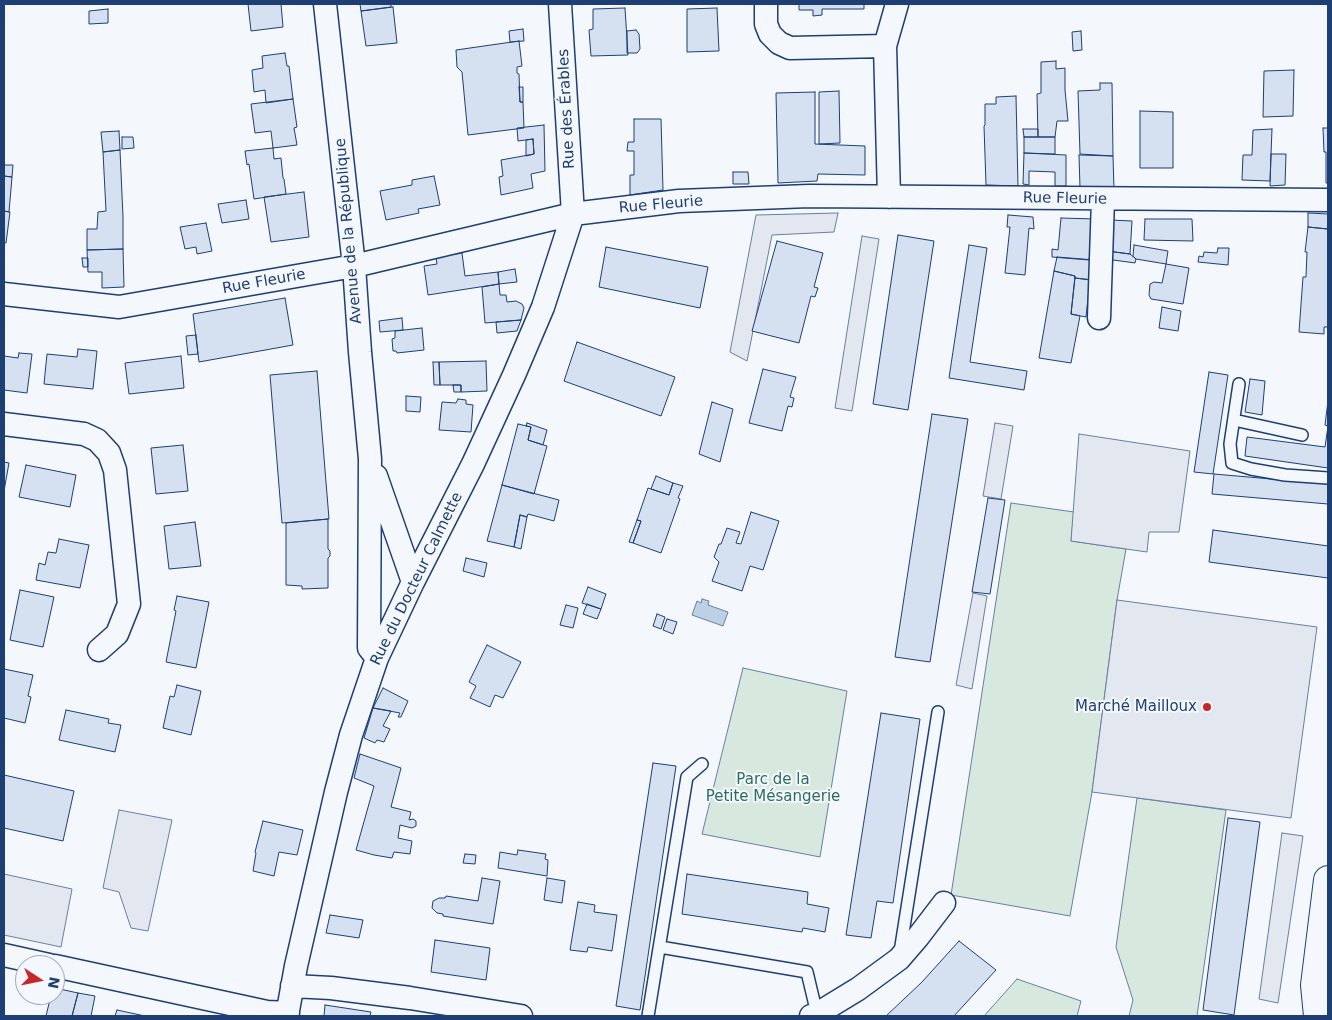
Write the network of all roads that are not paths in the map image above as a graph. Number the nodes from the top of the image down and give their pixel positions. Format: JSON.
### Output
{"nodes":[{"id":1,"x":325,"y":4,"type":"edge"},
{"id":2,"x":560,"y":4,"type":"edge"},
{"id":3,"x":766,"y":4,"type":"edge"},
{"id":4,"x":897,"y":4,"type":"edge"},
{"id":5,"x":885,"y":46,"type":"junction"},
{"id":6,"x":889,"y":197,"type":"junction"},
{"id":7,"x":1103,"y":199,"type":"junction"},
{"id":8,"x":1328,"y":200,"type":"edge"},
{"id":9,"x":573,"y":214,"type":"junction"},
{"id":10,"x":354,"y":266,"type":"junction"},
{"id":11,"x":4,"y":294,"type":"edge"},
{"id":12,"x":1099,"y":318,"type":"dead end"},
{"id":13,"x":1239,"y":384,"type":"dead end"},
{"id":14,"x":1234,"y":420,"type":"junction"},
{"id":15,"x":4,"y":424,"type":"edge"},
{"id":16,"x":1302,"y":435,"type":"dead end"},
{"id":17,"x":370,"y":459,"type":"junction"},
{"id":18,"x":1328,"y":478,"type":"edge"},
{"id":19,"x":413,"y":582,"type":"junction"},
{"id":20,"x":98,"y":650,"type":"dead end"},
{"id":21,"x":377,"y":658,"type":"junction"},
{"id":22,"x":938,"y":712,"type":"dead end"},
{"id":23,"x":702,"y":764,"type":"dead end"},
{"id":24,"x":1328,"y":880,"type":"edge"},
{"id":25,"x":944,"y":903,"type":"dead end"},
{"id":26,"x":660,"y":947,"type":"junction"},
{"id":27,"x":898,"y":959,"type":"junction"},
{"id":28,"x":65,"y":968,"type":"edge"},
{"id":29,"x":292,"y":986,"type":"junction"},
{"id":30,"x":287,"y":1015,"type":"edge"},
{"id":31,"x":814,"y":1015,"type":"edge"},
{"id":32,"x":521,"y":1016,"type":"edge"},
{"id":33,"x":648,"y":1016,"type":"edge"},
{"id":34,"x":1318,"y":1016,"type":"edge"}],
"edges":[{"from":1,"to":10,"type":"street","name":"Avenue de la République"},
{"from":2,"to":9,"type":"street","name":"Rue des Érables"},
{"from":3,"to":5,"type":"street"},
{"from":4,"to":5,"type":"street"},
{"from":5,"to":6,"type":"street"},
{"from":6,"to":7,"type":"street","name":"Rue Fleurie"},
{"from":6,"to":9,"type":"street","name":"Rue Fleurie"},
{"from":7,"to":8,"type":"street","name":"Rue Fleurie"},
{"from":7,"to":12,"type":"street"},
{"from":9,"to":10,"type":"street","name":"Rue Fleurie"},
{"from":9,"to":19,"type":"street","name":"Rue du Docteur Calmette"},
{"from":10,"to":11,"type":"street","name":"Rue Fleurie"},
{"from":10,"to":17,"type":"street","name":"Avenue de la République"},
{"from":13,"to":14,"type":"lane"},
{"from":14,"to":16,"type":"lane"},
{"from":14,"to":18,"type":"lane"},
{"from":15,"to":20,"type":"street"},
{"from":17,"to":19,"type":"street","name":"Avenue de la République"},
{"from":17,"to":21,"type":"street","name":"Avenue de la République"},
{"from":19,"to":21,"type":"street","name":"Rue du Docteur Calmette"},
{"from":21,"to":29,"type":"street","name":"Rue du Docteur Calmette"},
{"from":22,"to":27,"type":"lane"},
{"from":23,"to":26,"type":"lane"},
{"from":24,"to":34,"type":"street"},
{"from":25,"to":27,"type":"street"},
{"from":26,"to":31,"type":"lane"},
{"from":26,"to":33,"type":"lane"},
{"from":27,"to":31,"type":"street"},
{"from":28,"to":30,"type":"street"},
{"from":29,"to":30,"type":"street","name":"Rue du Docteur Calmette"},
{"from":29,"to":32,"type":"street"}]}
